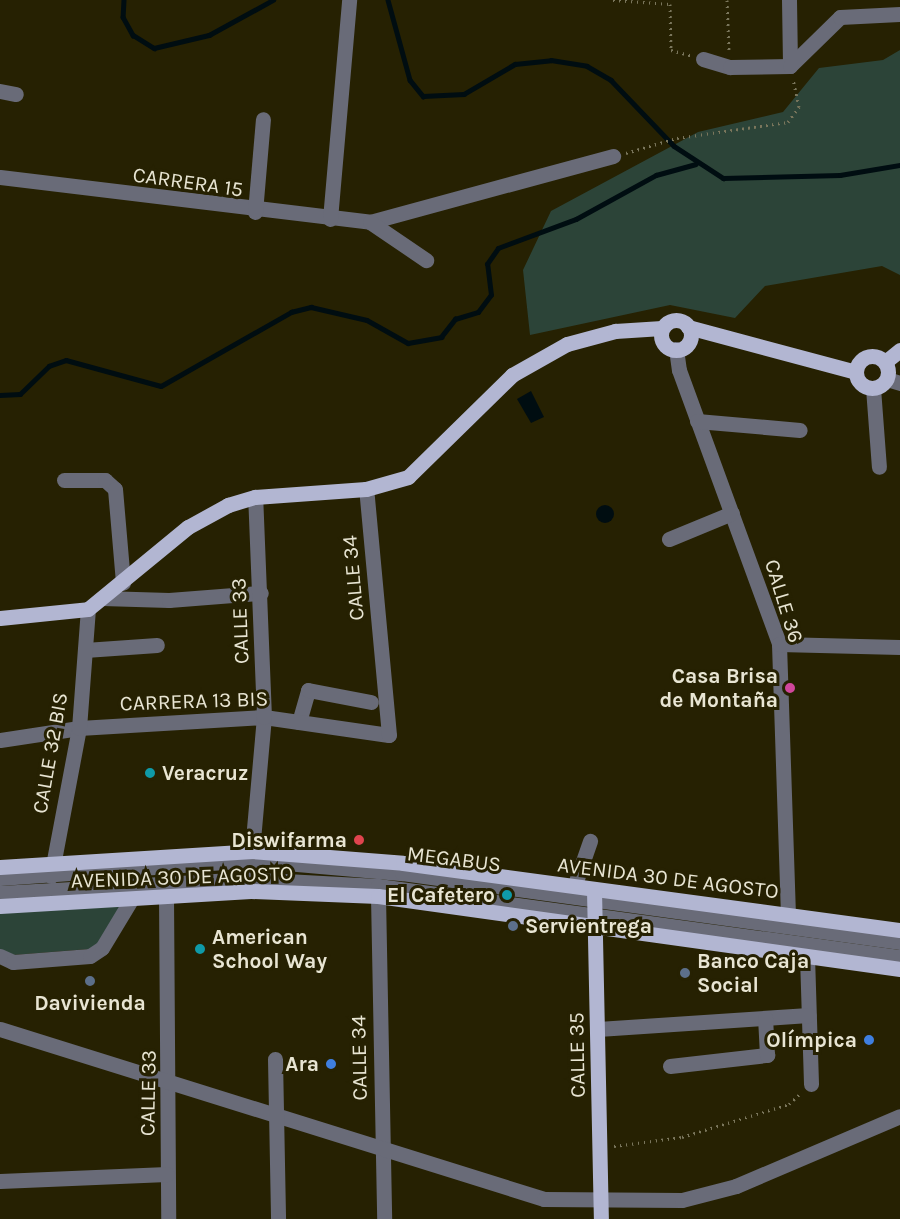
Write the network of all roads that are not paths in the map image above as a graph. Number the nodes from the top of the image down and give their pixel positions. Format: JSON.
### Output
{"nodes":[{"id":1,"x":349,"y":0,"type":"edge"},
{"id":2,"x":789,"y":0,"type":"edge"},
{"id":3,"x":900,"y":14,"type":"edge"},
{"id":4,"x":703,"y":59,"type":"road end"},
{"id":5,"x":790,"y":66,"type":"junction"},
{"id":6,"x":0,"y":91,"type":"edge"},
{"id":7,"x":16,"y":93,"type":"dead end"},
{"id":8,"x":263,"y":119,"type":"dead end"},
{"id":9,"x":613,"y":156,"type":"dead end"},
{"id":10,"x":0,"y":177,"type":"edge"},
{"id":11,"x":255,"y":212,"type":"junction"},
{"id":12,"x":330,"y":219,"type":"junction"},
{"id":13,"x":370,"y":222,"type":"junction"},
{"id":14,"x":426,"y":260,"type":"dead end"},
{"id":15,"x":688,"y":327,"type":"junction"},
{"id":16,"x":662,"y":328,"type":"junction"},
{"id":17,"x":676,"y":349,"type":"junction"},
{"id":18,"x":900,"y":350,"type":"edge"},
{"id":19,"x":885,"y":362,"type":"junction"},
{"id":20,"x":856,"y":372,"type":"junction"},
{"id":21,"x":893,"y":381,"type":"edge"},
{"id":22,"x":873,"y":388,"type":"junction"},
{"id":23,"x":697,"y":421,"type":"junction"},
{"id":24,"x":800,"y":430,"type":"dead end"},
{"id":25,"x":879,"y":467,"type":"dead end"},
{"id":26,"x":64,"y":480,"type":"dead end"},
{"id":27,"x":366,"y":489,"type":"junction"},
{"id":28,"x":255,"y":497,"type":"junction"},
{"id":29,"x":732,"y":513,"type":"junction"},
{"id":30,"x":669,"y":539,"type":"dead end"},
{"id":31,"x":123,"y":583,"type":"junction"},
{"id":32,"x":261,"y":593,"type":"junction"},
{"id":33,"x":102,"y":598,"type":"junction"},
{"id":34,"x":88,"y":609,"type":"junction"},
{"id":35,"x":0,"y":618,"type":"edge"},
{"id":36,"x":779,"y":644,"type":"junction"},
{"id":37,"x":157,"y":645,"type":"dead end"},
{"id":38,"x":900,"y":647,"type":"edge"},
{"id":39,"x":85,"y":650,"type":"junction"},
{"id":40,"x":371,"y":702,"type":"dead end"},
{"id":41,"x":264,"y":717,"type":"junction"},
{"id":42,"x":299,"y":722,"type":"junction"},
{"id":43,"x":79,"y":728,"type":"junction"},
{"id":44,"x":389,"y":735,"type":"joint"},
{"id":45,"x":0,"y":740,"type":"edge"},
{"id":46,"x":590,"y":841,"type":"dead end"},
{"id":47,"x":252,"y":851,"type":"junction"},
{"id":48,"x":0,"y":867,"type":"edge"},
{"id":49,"x":0,"y":878,"type":"edge"},
{"id":50,"x":52,"y":883,"type":"junction"},
{"id":51,"x":574,"y":887,"type":"junction"},
{"id":52,"x":0,"y":893,"type":"edge"},
{"id":53,"x":594,"y":894,"type":"junction"},
{"id":54,"x":166,"y":896,"type":"junction"},
{"id":55,"x":378,"y":896,"type":"junction"},
{"id":56,"x":132,"y":898,"type":"junction"},
{"id":57,"x":0,"y":906,"type":"edge"},
{"id":58,"x":788,"y":914,"type":"junction"},
{"id":59,"x":595,"y":920,"type":"junction"},
{"id":60,"x":900,"y":930,"type":"edge"},
{"id":61,"x":900,"y":942,"type":"edge"},
{"id":62,"x":0,"y":956,"type":"edge"},
{"id":63,"x":807,"y":956,"type":"junction"},
{"id":64,"x":900,"y":957,"type":"edge"},
{"id":65,"x":900,"y":969,"type":"edge"},
{"id":66,"x":809,"y":1015,"type":"junction"},
{"id":67,"x":765,"y":1018,"type":"junction"},
{"id":68,"x":0,"y":1029,"type":"edge"},
{"id":69,"x":598,"y":1029,"type":"junction"},
{"id":70,"x":275,"y":1059,"type":"dead end"},
{"id":71,"x":670,"y":1065,"type":"dead end"},
{"id":72,"x":171,"y":1079,"type":"junction"},
{"id":73,"x":811,"y":1084,"type":"road end"},
{"id":74,"x":277,"y":1114,"type":"junction"},
{"id":75,"x":900,"y":1116,"type":"edge"},
{"id":76,"x":381,"y":1150,"type":"junction"},
{"id":77,"x":167,"y":1174,"type":"junction"},
{"id":78,"x":0,"y":1181,"type":"edge"},
{"id":79,"x":601,"y":1202,"type":"junction"},
{"id":80,"x":168,"y":1219,"type":"edge"},
{"id":81,"x":278,"y":1219,"type":"edge"},
{"id":82,"x":384,"y":1219,"type":"edge"},
{"id":83,"x":601,"y":1219,"type":"edge"}],
"edges":[{"from":1,"to":12,"type":"street"},
{"from":2,"to":5,"type":"street"},
{"from":3,"to":5,"type":"street"},
{"from":4,"to":5,"type":"street"},
{"from":6,"to":7,"type":"street"},
{"from":8,"to":11,"type":"street"},
{"from":9,"to":13,"type":"street","name":"CARRERA 15"},
{"from":10,"to":11,"type":"street","name":"CARRERA 15"},
{"from":11,"to":12,"type":"street","name":"CARRERA 15"},
{"from":12,"to":13,"type":"street","name":"CARRERA 15"},
{"from":13,"to":14,"type":"street","name":"CARRERA 15"},
{"from":15,"to":16,"type":"main road"},
{"from":15,"to":17,"type":"main road"},
{"from":15,"to":20,"type":"main road"},
{"from":16,"to":17,"type":"main road"},
{"from":16,"to":27,"type":"main road"},
{"from":17,"to":23,"type":"street","name":"CALLE 36"},
{"from":18,"to":19,"type":"main road"},
{"from":19,"to":20,"type":"main road"},
{"from":19,"to":21,"type":"main road"},
{"from":20,"to":22,"type":"main road"},
{"from":21,"to":22,"type":"main road"},
{"from":22,"to":25,"type":"street"},
{"from":23,"to":24,"type":"street"},
{"from":23,"to":29,"type":"street","name":"CALLE 36"},
{"from":26,"to":31,"type":"street"},
{"from":27,"to":28,"type":"main road"},
{"from":27,"to":44,"type":"street","name":"CALLE 34"},
{"from":28,"to":31,"type":"main road"},
{"from":28,"to":32,"type":"street","name":"CALLE 33"},
{"from":29,"to":30,"type":"street"},
{"from":29,"to":36,"type":"street","name":"CALLE 36"},
{"from":31,"to":33,"type":"main road"},
{"from":32,"to":33,"type":"street"},
{"from":32,"to":41,"type":"street","name":"CALLE 33"},
{"from":33,"to":34,"type":"main road"},
{"from":34,"to":35,"type":"main road"},
{"from":34,"to":39,"type":"street","name":"CALLE 32 BIS"},
{"from":36,"to":38,"type":"street"},
{"from":36,"to":58,"type":"street","name":"CALLE 36"},
{"from":37,"to":39,"type":"street"},
{"from":39,"to":43,"type":"street","name":"CALLE 32 BIS"},
{"from":40,"to":42,"type":"street"},
{"from":41,"to":42,"type":"street","name":"CARRERA 13 BIS"},
{"from":41,"to":43,"type":"street","name":"CARRERA 13 BIS"},
{"from":41,"to":47,"type":"street","name":"CALLE 33"},
{"from":42,"to":44,"type":"street","name":"CARRERA 13 BIS"},
{"from":43,"to":45,"type":"street","name":"CARRERA 13 BIS"},
{"from":43,"to":50,"type":"street","name":"CALLE 32 BIS"},
{"from":46,"to":51,"type":"street"},
{"from":47,"to":50,"type":"main road","name":"AVENIDA 30 DE AGOSTO"},
{"from":47,"to":51,"type":"main road","name":"AVENIDA 30 DE AGOSTO"},
{"from":48,"to":50,"type":"main road","name":"AVENIDA 30 DE AGOSTO"},
{"from":49,"to":50,"type":"street","name":"MEGABUS"},
{"from":50,"to":52,"type":"street","name":"MEGABUS"},
{"from":50,"to":53,"type":"street","name":"MEGABUS"},
{"from":50,"to":56,"type":"main road","name":"AVENIDA 30 DE AGOSTO"},
{"from":50,"to":57,"type":"main road","name":"AVENIDA 30 DE AGOSTO"},
{"from":50,"to":59,"type":"street","name":"MEGABUS"},
{"from":51,"to":53,"type":"main road","name":"AVENIDA 30 DE AGOSTO"},
{"from":53,"to":58,"type":"main road","name":"AVENIDA 30 DE AGOSTO"},
{"from":53,"to":59,"type":"main road","name":"CALLE 35"},
{"from":53,"to":61,"type":"street","name":"MEGABUS"},
{"from":54,"to":55,"type":"main road","name":"AVENIDA 30 DE AGOSTO"},
{"from":54,"to":56,"type":"main road","name":"AVENIDA 30 DE AGOSTO"},
{"from":54,"to":72,"type":"street","name":"CALLE 33"},
{"from":55,"to":59,"type":"main road","name":"AVENIDA 30 DE AGOSTO"},
{"from":55,"to":76,"type":"street","name":"CALLE 34"},
{"from":56,"to":62,"type":"street"},
{"from":58,"to":60,"type":"main road","name":"AVENIDA 30 DE AGOSTO"},
{"from":59,"to":63,"type":"main road","name":"AVENIDA 30 DE AGOSTO"},
{"from":59,"to":64,"type":"street","name":"MEGABUS"},
{"from":59,"to":69,"type":"main road","name":"CALLE 35"},
{"from":63,"to":65,"type":"main road","name":"AVENIDA 30 DE AGOSTO"},
{"from":63,"to":66,"type":"street"},
{"from":66,"to":67,"type":"street"},
{"from":66,"to":73,"type":"street"},
{"from":67,"to":69,"type":"street"},
{"from":67,"to":71,"type":"street"},
{"from":68,"to":72,"type":"street"},
{"from":69,"to":79,"type":"main road","name":"CALLE 35"},
{"from":70,"to":74,"type":"street"},
{"from":72,"to":74,"type":"street"},
{"from":72,"to":77,"type":"street","name":"CALLE 33"},
{"from":74,"to":76,"type":"street"},
{"from":74,"to":81,"type":"street"},
{"from":75,"to":79,"type":"street"},
{"from":76,"to":79,"type":"street"},
{"from":76,"to":82,"type":"street","name":"CALLE 34"},
{"from":77,"to":78,"type":"street"},
{"from":77,"to":80,"type":"street","name":"CALLE 33"},
{"from":79,"to":83,"type":"main road","name":"CALLE 35"}]}
